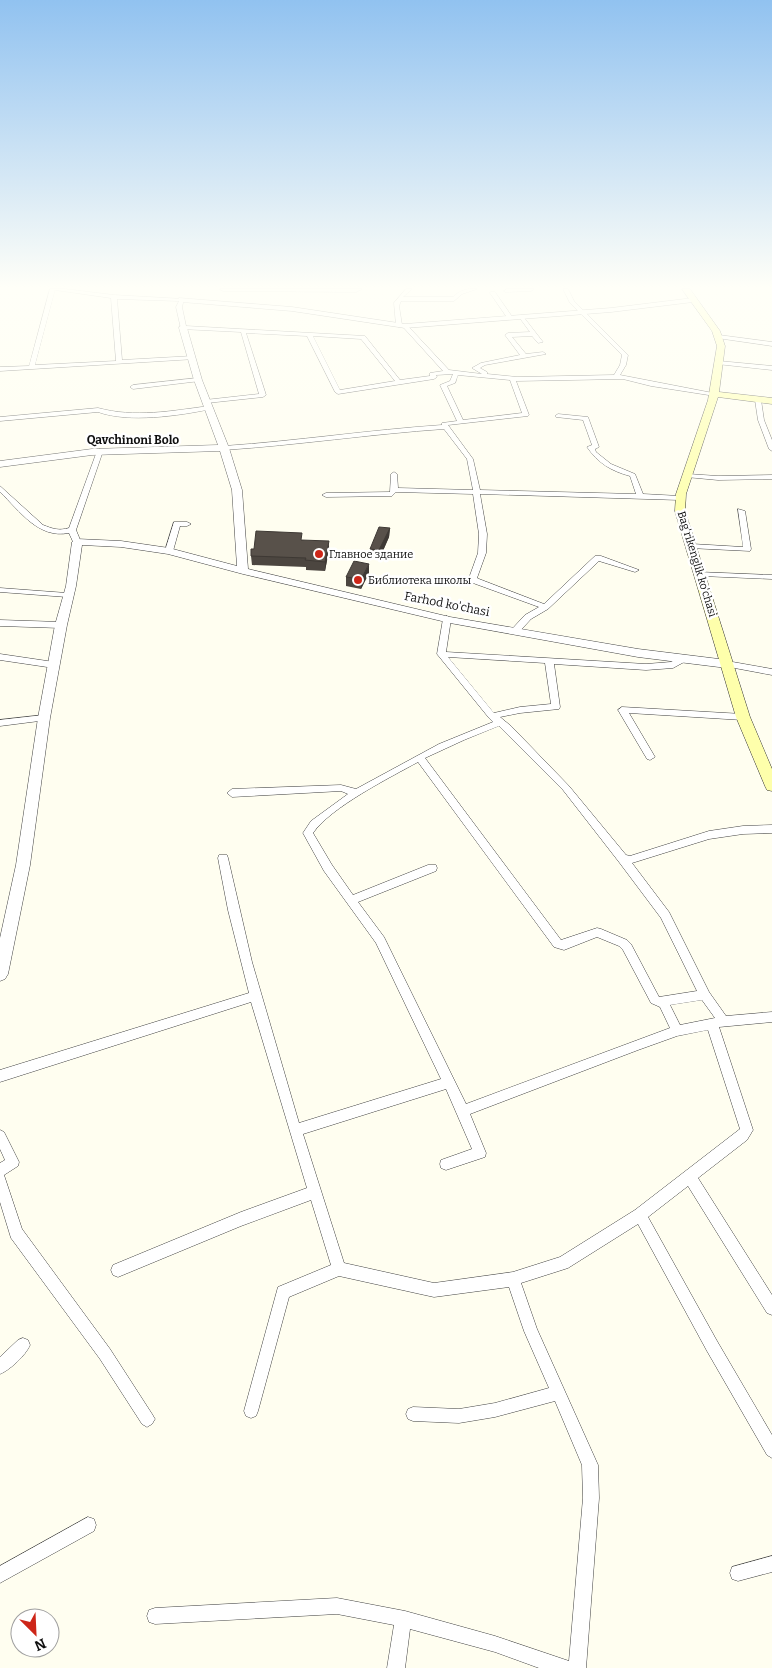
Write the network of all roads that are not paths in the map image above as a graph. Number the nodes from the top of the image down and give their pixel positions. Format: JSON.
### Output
{"nodes":[{"id":1,"x":51,"y":367,"type":"edge"},
{"id":2,"x":195,"y":367,"type":"edge"},
{"id":3,"x":254,"y":367,"type":"edge"},
{"id":4,"x":325,"y":367,"type":"edge"},
{"id":5,"x":386,"y":367,"type":"edge"},
{"id":6,"x":442,"y":367,"type":"edge"},
{"id":7,"x":476,"y":367,"type":"edge"},
{"id":8,"x":622,"y":367,"type":"edge"},
{"id":9,"x":719,"y":367,"type":"edge"},
{"id":10,"x":31,"y":368,"type":"joint"},
{"id":11,"x":0,"y":370,"type":"edge"},
{"id":12,"x":447,"y":372,"type":"junction"},
{"id":13,"x":456,"y":372,"type":"junction"},
{"id":14,"x":494,"y":376,"type":"junction"},
{"id":15,"x":616,"y":377,"type":"junction"},
{"id":16,"x":512,"y":378,"type":"junction"},
{"id":17,"x":198,"y":380,"type":"junction"},
{"id":18,"x":398,"y":383,"type":"junction"},
{"id":19,"x":133,"y":387,"type":"dead end"},
{"id":20,"x":715,"y":394,"type":"junction"},
{"id":21,"x":758,"y":400,"type":"junction"},
{"id":22,"x":772,"y":402,"type":"edge"},
{"id":23,"x":208,"y":405,"type":"junction"},
{"id":24,"x":558,"y":416,"type":"dead end"},
{"id":25,"x":0,"y":420,"type":"edge"},
{"id":26,"x":460,"y":421,"type":"junction"},
{"id":27,"x":446,"y":427,"type":"junction"},
{"id":28,"x":768,"y":431,"type":"edge"},
{"id":29,"x":224,"y":448,"type":"junction"},
{"id":30,"x":772,"y":449,"type":"edge"},
{"id":31,"x":100,"y":451,"type":"junction"},
{"id":32,"x":0,"y":464,"type":"edge"},
{"id":33,"x":394,"y":474,"type":"dead end"},
{"id":34,"x":688,"y":476,"type":"junction"},
{"id":35,"x":772,"y":477,"type":"edge"},
{"id":36,"x":0,"y":488,"type":"edge"},
{"id":37,"x":394,"y":490,"type":"junction"},
{"id":38,"x":476,"y":492,"type":"junction"},
{"id":39,"x":326,"y":495,"type":"dead end"},
{"id":40,"x":640,"y":496,"type":"junction"},
{"id":41,"x":680,"y":498,"type":"junction"},
{"id":42,"x":741,"y":511,"type":"dead end"},
{"id":43,"x":187,"y":524,"type":"dead end"},
{"id":44,"x":75,"y":536,"type":"junction"},
{"id":45,"x":692,"y":546,"type":"junction"},
{"id":46,"x":170,"y":550,"type":"junction"},
{"id":47,"x":635,"y":570,"type":"dead end"},
{"id":48,"x":243,"y":571,"type":"junction"},
{"id":49,"x":701,"y":574,"type":"junction"},
{"id":50,"x":772,"y":577,"type":"edge"},
{"id":51,"x":0,"y":590,"type":"edge"},
{"id":52,"x":67,"y":595,"type":"junction"},
{"id":53,"x":545,"y":607,"type":"junction"},
{"id":54,"x":447,"y":619,"type":"junction"},
{"id":55,"x":0,"y":623,"type":"edge"},
{"id":56,"x":61,"y":625,"type":"junction"},
{"id":57,"x":516,"y":630,"type":"junction"},
{"id":58,"x":441,"y":654,"type":"junction"},
{"id":59,"x":0,"y":657,"type":"edge"},
{"id":60,"x":683,"y":659,"type":"junction"},
{"id":61,"x":548,"y":662,"type":"junction"},
{"id":62,"x":727,"y":664,"type":"junction"},
{"id":63,"x":54,"y":665,"type":"junction"},
{"id":64,"x":772,"y":672,"type":"edge"},
{"id":65,"x":743,"y":717,"type":"junction"},
{"id":66,"x":44,"y":718,"type":"junction"},
{"id":67,"x":497,"y":719,"type":"junction"},
{"id":68,"x":0,"y":723,"type":"edge"},
{"id":69,"x":650,"y":757,"type":"dead end"},
{"id":70,"x":420,"y":758,"type":"junction"},
{"id":71,"x":772,"y":786,"type":"edge"},
{"id":72,"x":356,"y":793,"type":"junction"},
{"id":73,"x":232,"y":794,"type":"dead end"},
{"id":74,"x":772,"y":830,"type":"edge"},
{"id":75,"x":223,"y":858,"type":"dead end"},
{"id":76,"x":624,"y":859,"type":"junction"},
{"id":77,"x":432,"y":868,"type":"dead end"},
{"id":78,"x":351,"y":900,"type":"junction"},
{"id":79,"x":0,"y":974,"type":"edge"},
{"id":80,"x":704,"y":995,"type":"junction"},
{"id":81,"x":254,"y":996,"type":"junction"},
{"id":82,"x":663,"y":1002,"type":"junction"},
{"id":83,"x":772,"y":1018,"type":"edge"},
{"id":84,"x":717,"y":1022,"type":"junction"},
{"id":85,"x":677,"y":1031,"type":"junction"},
{"id":86,"x":0,"y":1076,"type":"edge"},
{"id":87,"x":448,"y":1082,"type":"junction"},
{"id":88,"x":463,"y":1110,"type":"junction"},
{"id":89,"x":296,"y":1130,"type":"junction"},
{"id":90,"x":0,"y":1136,"type":"edge"},
{"id":91,"x":446,"y":1164,"type":"dead end"},
{"id":92,"x":0,"y":1171,"type":"edge"},
{"id":93,"x":689,"y":1176,"type":"junction"},
{"id":94,"x":0,"y":1180,"type":"edge"},
{"id":95,"x":315,"y":1192,"type":"junction"},
{"id":96,"x":640,"y":1215,"type":"junction"},
{"id":97,"x":340,"y":1269,"type":"junction"},
{"id":98,"x":118,"y":1270,"type":"dead end"},
{"id":99,"x":513,"y":1279,"type":"junction"},
{"id":100,"x":772,"y":1308,"type":"edge"},
{"id":101,"x":23,"y":1345,"type":"dead end"},
{"id":102,"x":0,"y":1367,"type":"edge"},
{"id":103,"x":559,"y":1393,"type":"junction"},
{"id":104,"x":251,"y":1410,"type":"dead end"},
{"id":105,"x":413,"y":1414,"type":"dead end"},
{"id":106,"x":147,"y":1419,"type":"dead end"},
{"id":107,"x":772,"y":1450,"type":"edge"},
{"id":108,"x":88,"y":1525,"type":"dead end"},
{"id":109,"x":772,"y":1564,"type":"edge"},
{"id":110,"x":738,"y":1573,"type":"dead end"},
{"id":111,"x":0,"y":1575,"type":"edge"},
{"id":112,"x":155,"y":1616,"type":"dead end"},
{"id":113,"x":403,"y":1619,"type":"junction"},
{"id":114,"x":396,"y":1668,"type":"edge"},
{"id":115,"x":564,"y":1668,"type":"edge"},
{"id":116,"x":576,"y":1668,"type":"edge"}],
"edges":[{"from":1,"to":10,"type":"street"},
{"from":2,"to":17,"type":"street"},
{"from":3,"to":23,"type":"street"},
{"from":4,"to":18,"type":"street"},
{"from":5,"to":18,"type":"street"},
{"from":6,"to":12,"type":"street"},
{"from":7,"to":14,"type":"street"},
{"from":8,"to":15,"type":"street"},
{"from":9,"to":20,"type":"main road","name":"Bag'rikenglik ko'chasi"},
{"from":10,"to":11,"type":"street"},
{"from":12,"to":13,"type":"street"},
{"from":12,"to":18,"type":"street"},
{"from":13,"to":14,"type":"street"},
{"from":13,"to":26,"type":"street"},
{"from":14,"to":16,"type":"street"},
{"from":15,"to":16,"type":"street"},
{"from":15,"to":20,"type":"street"},
{"from":16,"to":26,"type":"street"},
{"from":17,"to":19,"type":"street"},
{"from":17,"to":23,"type":"street"},
{"from":20,"to":21,"type":"main road"},
{"from":20,"to":34,"type":"main road","name":"Bag'rikenglik ko'chasi"},
{"from":21,"to":22,"type":"main road"},
{"from":21,"to":28,"type":"street"},
{"from":23,"to":25,"type":"street"},
{"from":23,"to":29,"type":"street"},
{"from":24,"to":40,"type":"street"},
{"from":26,"to":27,"type":"street"},
{"from":27,"to":29,"type":"street"},
{"from":27,"to":38,"type":"street"},
{"from":28,"to":30,"type":"street"},
{"from":29,"to":31,"type":"street"},
{"from":29,"to":48,"type":"street"},
{"from":31,"to":32,"type":"street"},
{"from":31,"to":44,"type":"street"},
{"from":33,"to":37,"type":"street"},
{"from":34,"to":35,"type":"street"},
{"from":34,"to":41,"type":"main road","name":"Bag'rikenglik ko'chasi"},
{"from":36,"to":44,"type":"street"},
{"from":37,"to":38,"type":"street"},
{"from":37,"to":39,"type":"street"},
{"from":38,"to":40,"type":"street"},
{"from":38,"to":53,"type":"street"},
{"from":40,"to":41,"type":"street"},
{"from":41,"to":45,"type":"main road","name":"Bag'rikenglik ko'chasi"},
{"from":42,"to":45,"type":"street"},
{"from":43,"to":46,"type":"street"},
{"from":44,"to":46,"type":"street","name":"Farhod ko'chasi"},
{"from":44,"to":52,"type":"street"},
{"from":45,"to":49,"type":"main road","name":"Bag'rikenglik ko'chasi"},
{"from":46,"to":48,"type":"street","name":"Farhod ko'chasi"},
{"from":47,"to":53,"type":"street"},
{"from":48,"to":54,"type":"street","name":"Farhod ko'chasi"},
{"from":49,"to":50,"type":"street"},
{"from":49,"to":62,"type":"main road","name":"Bag'rikenglik ko'chasi"},
{"from":51,"to":52,"type":"street"},
{"from":52,"to":56,"type":"street"},
{"from":53,"to":57,"type":"street"},
{"from":54,"to":57,"type":"street","name":"Farhod ko'chasi"},
{"from":54,"to":58,"type":"street"},
{"from":55,"to":56,"type":"street"},
{"from":56,"to":63,"type":"street"},
{"from":57,"to":60,"type":"street","name":"Farhod ko'chasi"},
{"from":58,"to":61,"type":"street"},
{"from":58,"to":67,"type":"street"},
{"from":59,"to":63,"type":"street"},
{"from":60,"to":61,"type":"street"},
{"from":60,"to":62,"type":"street","name":"Farhod ko'chasi"},
{"from":61,"to":67,"type":"street"},
{"from":62,"to":64,"type":"street"},
{"from":62,"to":65,"type":"main road","name":"Bag'rikenglik ko'chasi"},
{"from":63,"to":66,"type":"street"},
{"from":65,"to":69,"type":"street"},
{"from":65,"to":71,"type":"main road","name":"Bag'rikenglik ko'chasi"},
{"from":66,"to":68,"type":"street"},
{"from":66,"to":79,"type":"street"},
{"from":67,"to":70,"type":"street"},
{"from":67,"to":76,"type":"street"},
{"from":70,"to":72,"type":"street"},
{"from":70,"to":82,"type":"street"},
{"from":72,"to":73,"type":"street"},
{"from":72,"to":78,"type":"street"},
{"from":74,"to":76,"type":"street"},
{"from":75,"to":81,"type":"street"},
{"from":76,"to":80,"type":"street"},
{"from":77,"to":78,"type":"street"},
{"from":78,"to":87,"type":"street"},
{"from":80,"to":82,"type":"street"},
{"from":80,"to":84,"type":"street"},
{"from":81,"to":86,"type":"street"},
{"from":81,"to":89,"type":"street"},
{"from":82,"to":85,"type":"street"},
{"from":83,"to":84,"type":"street"},
{"from":84,"to":85,"type":"street"},
{"from":84,"to":93,"type":"street"},
{"from":85,"to":88,"type":"street"},
{"from":87,"to":88,"type":"street"},
{"from":87,"to":89,"type":"street"},
{"from":88,"to":91,"type":"street"},
{"from":89,"to":95,"type":"street"},
{"from":90,"to":92,"type":"street"},
{"from":93,"to":96,"type":"street"},
{"from":93,"to":100,"type":"street"},
{"from":94,"to":106,"type":"street"},
{"from":95,"to":97,"type":"street"},
{"from":95,"to":98,"type":"street"},
{"from":96,"to":99,"type":"street"},
{"from":96,"to":107,"type":"street"},
{"from":97,"to":99,"type":"street"},
{"from":97,"to":104,"type":"street"},
{"from":99,"to":103,"type":"street"},
{"from":101,"to":102,"type":"street"},
{"from":103,"to":105,"type":"street"},
{"from":103,"to":116,"type":"street"},
{"from":108,"to":111,"type":"street"},
{"from":109,"to":110,"type":"street"},
{"from":112,"to":113,"type":"street"},
{"from":113,"to":114,"type":"street"},
{"from":113,"to":115,"type":"street"}]}
